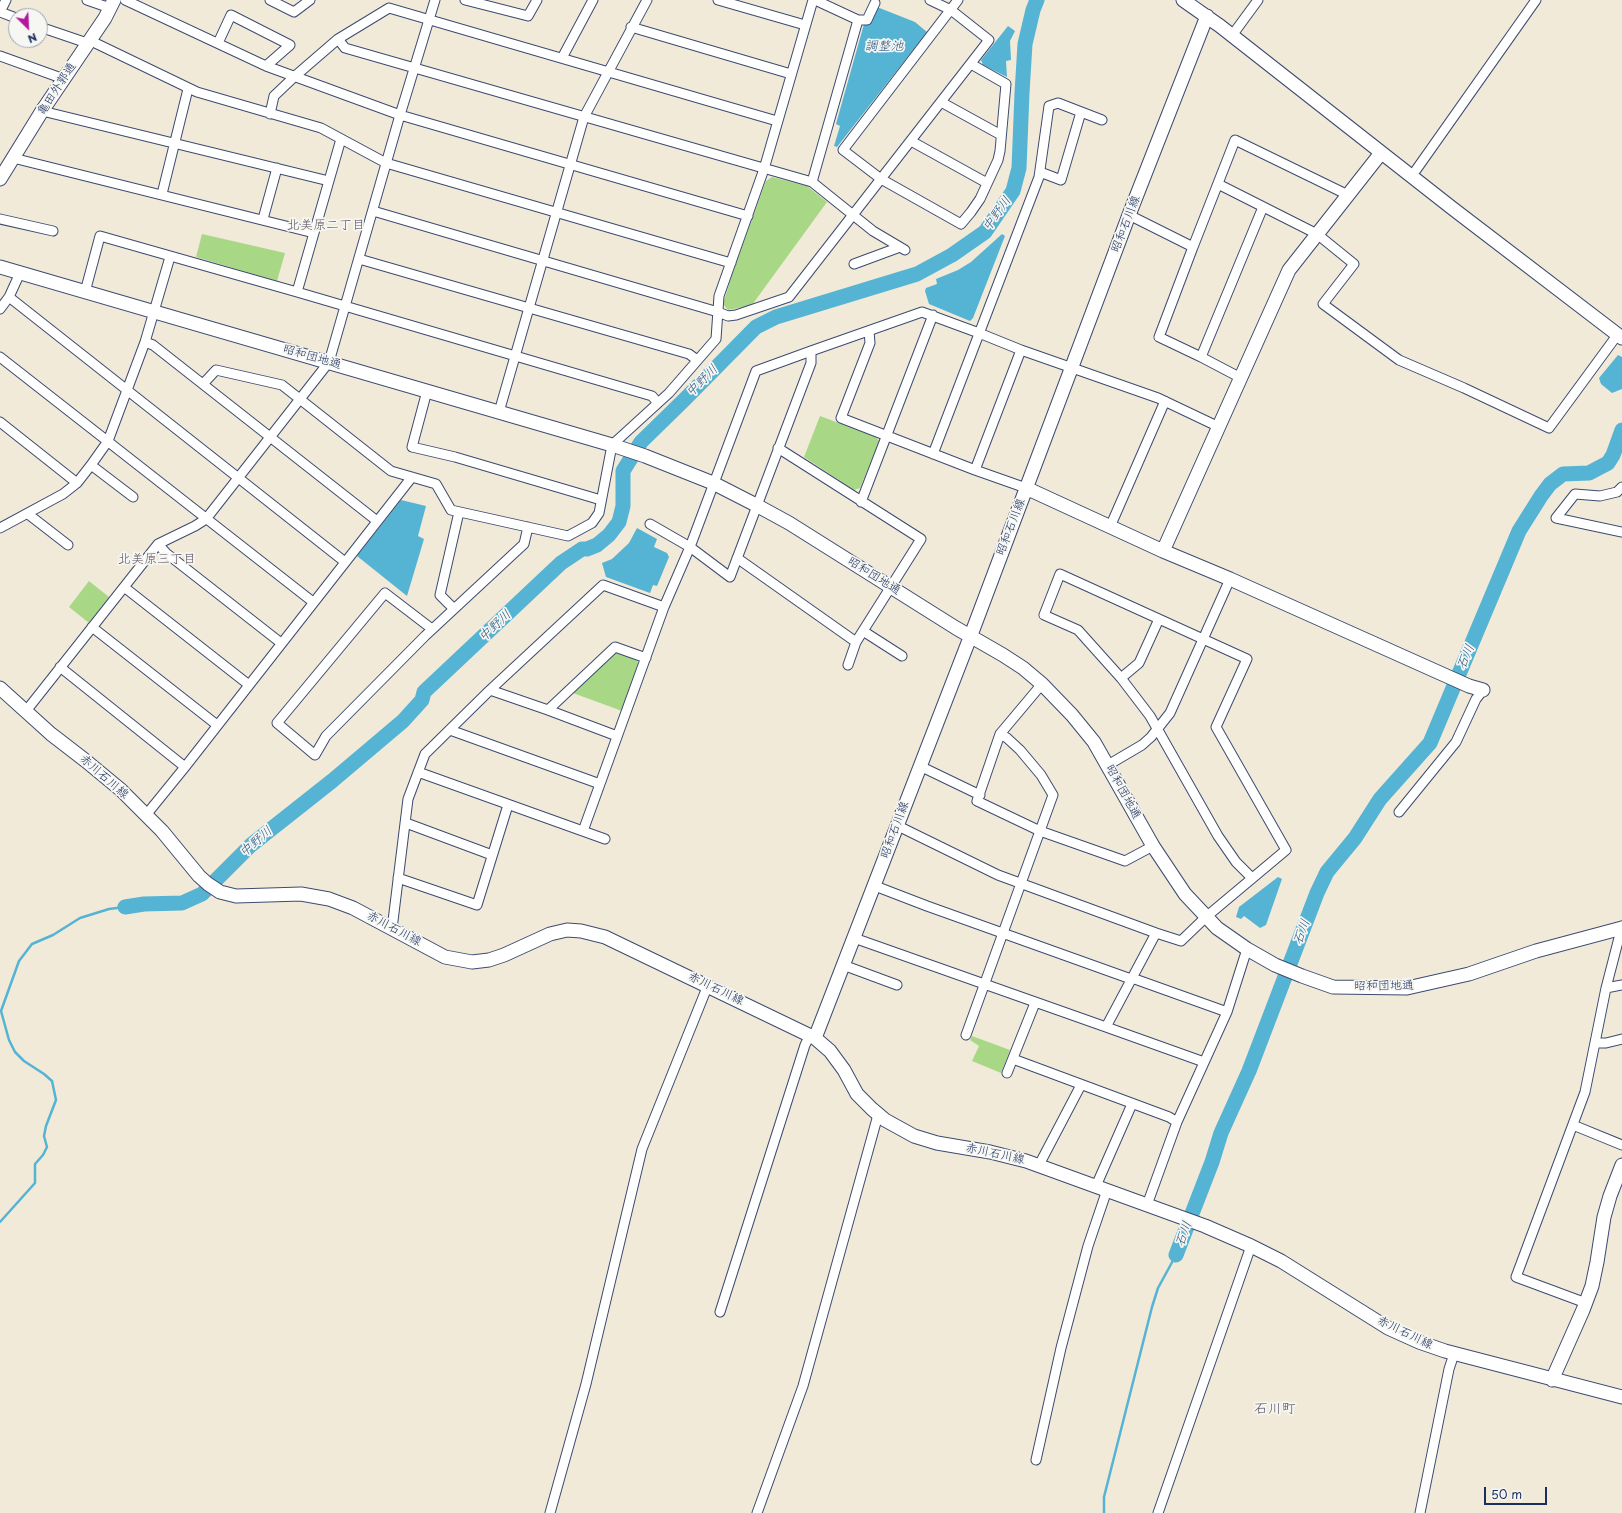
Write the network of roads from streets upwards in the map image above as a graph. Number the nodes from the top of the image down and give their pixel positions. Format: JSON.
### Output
{"nodes":[{"id":1,"x":6,"y":0,"type":"edge"},
{"id":2,"x":87,"y":0,"type":"edge"},
{"id":3,"x":125,"y":0,"type":"edge"},
{"id":4,"x":270,"y":0,"type":"edge"},
{"id":5,"x":310,"y":0,"type":"edge"},
{"id":6,"x":435,"y":0,"type":"edge"},
{"id":7,"x":465,"y":0,"type":"edge"},
{"id":8,"x":537,"y":0,"type":"edge"},
{"id":9,"x":594,"y":0,"type":"edge"},
{"id":10,"x":647,"y":0,"type":"edge"},
{"id":11,"x":718,"y":0,"type":"edge"},
{"id":12,"x":814,"y":0,"type":"edge"},
{"id":13,"x":930,"y":0,"type":"edge"},
{"id":14,"x":958,"y":0,"type":"edge"},
{"id":15,"x":1183,"y":0,"type":"edge"},
{"id":16,"x":1258,"y":0,"type":"edge"},
{"id":17,"x":1536,"y":0,"type":"edge"},
{"id":18,"x":493,"y":3,"type":"edge"},
{"id":19,"x":875,"y":3,"type":"dead end"},
{"id":20,"x":112,"y":4,"type":"edge"},
{"id":21,"x":951,"y":10,"type":"junction"},
{"id":22,"x":0,"y":12,"type":"edge"},
{"id":23,"x":1207,"y":16,"type":"junction"},
{"id":24,"x":428,"y":20,"type":"junction"},
{"id":25,"x":858,"y":20,"type":"junction"},
{"id":26,"x":806,"y":26,"type":"junction"},
{"id":27,"x":631,"y":27,"type":"junction"},
{"id":28,"x":48,"y":30,"type":"edge"},
{"id":29,"x":1236,"y":30,"type":"dead end"},
{"id":30,"x":338,"y":39,"type":"junction"},
{"id":31,"x":88,"y":42,"type":"junction"},
{"id":32,"x":218,"y":43,"type":"junction"},
{"id":33,"x":0,"y":56,"type":"edge"},
{"id":34,"x":562,"y":58,"type":"junction"},
{"id":35,"x":971,"y":64,"type":"junction"},
{"id":36,"x":266,"y":66,"type":"junction"},
{"id":37,"x":414,"y":68,"type":"junction"},
{"id":38,"x":608,"y":72,"type":"junction"},
{"id":39,"x":791,"y":74,"type":"junction"},
{"id":40,"x":294,"y":77,"type":"junction"},
{"id":41,"x":64,"y":79,"type":"junction"},
{"id":42,"x":188,"y":89,"type":"junction"},
{"id":43,"x":941,"y":102,"type":"junction"},
{"id":44,"x":42,"y":112,"type":"junction"},
{"id":45,"x":1081,"y":112,"type":"junction"},
{"id":46,"x":270,"y":114,"type":"junction"},
{"id":47,"x":400,"y":115,"type":"junction"},
{"id":48,"x":584,"y":117,"type":"junction"},
{"id":49,"x":1102,"y":120,"type":"dead end"},
{"id":50,"x":777,"y":121,"type":"junction"},
{"id":51,"x":1001,"y":135,"type":"junction"},
{"id":52,"x":341,"y":139,"type":"junction"},
{"id":53,"x":911,"y":141,"type":"junction"},
{"id":54,"x":174,"y":143,"type":"junction"},
{"id":55,"x":1381,"y":153,"type":"junction"},
{"id":56,"x":12,"y":158,"type":"junction"},
{"id":57,"x":386,"y":163,"type":"junction"},
{"id":58,"x":570,"y":165,"type":"junction"},
{"id":59,"x":276,"y":168,"type":"junction"},
{"id":60,"x":764,"y":169,"type":"junction"},
{"id":61,"x":1416,"y":170,"type":"dead end"},
{"id":62,"x":1040,"y":172,"type":"junction"},
{"id":63,"x":0,"y":179,"type":"edge"},
{"id":64,"x":881,"y":179,"type":"junction"},
{"id":65,"x":329,"y":181,"type":"junction"},
{"id":66,"x":812,"y":182,"type":"junction"},
{"id":67,"x":987,"y":183,"type":"junction"},
{"id":68,"x":1218,"y":184,"type":"junction"},
{"id":69,"x":162,"y":194,"type":"junction"},
{"id":70,"x":1348,"y":195,"type":"junction"},
{"id":71,"x":1263,"y":207,"type":"junction"},
{"id":72,"x":373,"y":211,"type":"junction"},
{"id":73,"x":556,"y":213,"type":"junction"},
{"id":74,"x":852,"y":215,"type":"junction"},
{"id":75,"x":1129,"y":215,"type":"junction"},
{"id":76,"x":748,"y":216,"type":"junction"},
{"id":77,"x":0,"y":219,"type":"edge"},
{"id":78,"x":264,"y":219,"type":"junction"},
{"id":79,"x":53,"y":231,"type":"dead end"},
{"id":80,"x":314,"y":233,"type":"junction"},
{"id":81,"x":1317,"y":234,"type":"junction"},
{"id":82,"x":1193,"y":247,"type":"junction"},
{"id":83,"x":170,"y":257,"type":"junction"},
{"id":84,"x":359,"y":259,"type":"junction"},
{"id":85,"x":542,"y":260,"type":"junction"},
{"id":86,"x":731,"y":263,"type":"junction"},
{"id":87,"x":854,"y":264,"type":"dead end"},
{"id":88,"x":0,"y":267,"type":"edge"},
{"id":89,"x":20,"y":273,"type":"junction"},
{"id":90,"x":84,"y":292,"type":"junction"},
{"id":91,"x":297,"y":292,"type":"junction"},
{"id":92,"x":9,"y":298,"type":"junction"},
{"id":93,"x":344,"y":306,"type":"junction"},
{"id":94,"x":529,"y":308,"type":"junction"},
{"id":95,"x":0,"y":309,"type":"edge"},
{"id":96,"x":154,"y":312,"type":"junction"},
{"id":97,"x":718,"y":312,"type":"junction"},
{"id":98,"x":932,"y":315,"type":"junction"},
{"id":99,"x":870,"y":331,"type":"junction"},
{"id":100,"x":980,"y":333,"type":"junction"},
{"id":101,"x":1620,"y":336,"type":"edge"},
{"id":102,"x":145,"y":342,"type":"junction"},
{"id":103,"x":1021,"y":350,"type":"junction"},
{"id":104,"x":811,"y":351,"type":"junction"},
{"id":105,"x":0,"y":357,"type":"edge"},
{"id":106,"x":515,"y":357,"type":"junction"},
{"id":107,"x":1201,"y":357,"type":"junction"},
{"id":108,"x":697,"y":360,"type":"junction"},
{"id":109,"x":329,"y":362,"type":"junction"},
{"id":110,"x":1071,"y":368,"type":"junction"},
{"id":111,"x":1241,"y":378,"type":"junction"},
{"id":112,"x":203,"y":384,"type":"junction"},
{"id":113,"x":127,"y":390,"type":"junction"},
{"id":114,"x":427,"y":391,"type":"junction"},
{"id":115,"x":300,"y":400,"type":"junction"},
{"id":116,"x":1165,"y":402,"type":"junction"},
{"id":117,"x":658,"y":403,"type":"junction"},
{"id":118,"x":499,"y":412,"type":"junction"},
{"id":119,"x":0,"y":422,"type":"edge"},
{"id":120,"x":1219,"y":427,"type":"junction"},
{"id":121,"x":886,"y":435,"type":"junction"},
{"id":122,"x":270,"y":437,"type":"junction"},
{"id":123,"x":108,"y":441,"type":"junction"},
{"id":124,"x":618,"y":447,"type":"junction"},
{"id":125,"x":778,"y":448,"type":"junction"},
{"id":126,"x":933,"y":454,"type":"junction"},
{"id":127,"x":92,"y":465,"type":"junction"},
{"id":128,"x":975,"y":470,"type":"junction"},
{"id":129,"x":412,"y":477,"type":"junction"},
{"id":130,"x":238,"y":478,"type":"junction"},
{"id":131,"x":77,"y":483,"type":"junction"},
{"id":132,"x":713,"y":483,"type":"junction"},
{"id":133,"x":1622,"y":487,"type":"edge"},
{"id":134,"x":1026,"y":488,"type":"junction"},
{"id":135,"x":133,"y":497,"type":"dead end"},
{"id":136,"x":601,"y":500,"type":"junction"},
{"id":137,"x":861,"y":502,"type":"junction"},
{"id":138,"x":756,"y":505,"type":"junction"},
{"id":139,"x":459,"y":512,"type":"junction"},
{"id":140,"x":28,"y":514,"type":"junction"},
{"id":141,"x":206,"y":519,"type":"junction"},
{"id":142,"x":377,"y":521,"type":"junction"},
{"id":143,"x":650,"y":524,"type":"dead end"},
{"id":144,"x":528,"y":527,"type":"junction"},
{"id":145,"x":1110,"y":527,"type":"junction"},
{"id":146,"x":0,"y":528,"type":"edge"},
{"id":147,"x":1622,"y":532,"type":"edge"},
{"id":148,"x":158,"y":544,"type":"junction"},
{"id":149,"x":68,"y":546,"type":"dead end"},
{"id":150,"x":690,"y":547,"type":"junction"},
{"id":151,"x":1163,"y":551,"type":"junction"},
{"id":152,"x":737,"y":558,"type":"junction"},
{"id":153,"x":345,"y":562,"type":"junction"},
{"id":154,"x":1230,"y":579,"type":"junction"},
{"id":155,"x":124,"y":586,"type":"junction"},
{"id":156,"x":891,"y":586,"type":"junction"},
{"id":157,"x":313,"y":602,"type":"junction"},
{"id":158,"x":664,"y":607,"type":"junction"},
{"id":159,"x":454,"y":609,"type":"junction"},
{"id":160,"x":1159,"y":619,"type":"junction"},
{"id":161,"x":92,"y":627,"type":"junction"},
{"id":162,"x":432,"y":629,"type":"junction"},
{"id":163,"x":863,"y":631,"type":"junction"},
{"id":164,"x":971,"y":635,"type":"junction"},
{"id":165,"x":1203,"y":639,"type":"junction"},
{"id":166,"x":856,"y":642,"type":"junction"},
{"id":167,"x":281,"y":643,"type":"junction"},
{"id":168,"x":902,"y":656,"type":"dead end"},
{"id":169,"x":646,"y":658,"type":"junction"},
{"id":170,"x":848,"y":665,"type":"dead end"},
{"id":171,"x":60,"y":667,"type":"junction"},
{"id":172,"x":1121,"y":678,"type":"junction"},
{"id":173,"x":1042,"y":684,"type":"junction"},
{"id":174,"x":249,"y":685,"type":"junction"},
{"id":175,"x":0,"y":688,"type":"edge"},
{"id":176,"x":490,"y":690,"type":"junction"},
{"id":177,"x":1484,"y":690,"type":"joint"},
{"id":178,"x":548,"y":710,"type":"junction"},
{"id":179,"x":26,"y":711,"type":"junction"},
{"id":180,"x":216,"y":726,"type":"junction"},
{"id":181,"x":1158,"y":729,"type":"junction"},
{"id":182,"x":450,"y":730,"type":"junction"},
{"id":183,"x":1000,"y":734,"type":"junction"},
{"id":184,"x":617,"y":736,"type":"junction"},
{"id":185,"x":1108,"y":765,"type":"junction"},
{"id":186,"x":185,"y":767,"type":"junction"},
{"id":187,"x":926,"y":769,"type":"dead end"},
{"id":188,"x":418,"y":772,"type":"junction"},
{"id":189,"x":600,"y":784,"type":"junction"},
{"id":190,"x":980,"y":794,"type":"junction"},
{"id":191,"x":508,"y":805,"type":"junction"},
{"id":192,"x":1399,"y":812,"type":"dead end"},
{"id":193,"x":146,"y":815,"type":"junction"},
{"id":194,"x":406,"y":823,"type":"junction"},
{"id":195,"x":896,"y":825,"type":"junction"},
{"id":196,"x":583,"y":831,"type":"junction"},
{"id":197,"x":1040,"y":831,"type":"junction"},
{"id":198,"x":605,"y":839,"type":"dead end"},
{"id":199,"x":1153,"y":846,"type":"junction"},
{"id":200,"x":492,"y":855,"type":"junction"},
{"id":201,"x":398,"y":878,"type":"junction"},
{"id":202,"x":1252,"y":878,"type":"junction"},
{"id":203,"x":1021,"y":884,"type":"junction"},
{"id":204,"x":874,"y":886,"type":"junction"},
{"id":205,"x":1206,"y":917,"type":"junction"},
{"id":206,"x":1622,"y":927,"type":"edge"},
{"id":207,"x":392,"y":929,"type":"junction"},
{"id":208,"x":1156,"y":933,"type":"junction"},
{"id":209,"x":1003,"y":934,"type":"junction"},
{"id":210,"x":854,"y":938,"type":"junction"},
{"id":211,"x":1247,"y":949,"type":"junction"},
{"id":212,"x":844,"y":965,"type":"junction"},
{"id":213,"x":1132,"y":979,"type":"junction"},
{"id":214,"x":985,"y":984,"type":"junction"},
{"id":215,"x":897,"y":985,"type":"dead end"},
{"id":216,"x":1622,"y":985,"type":"edge"},
{"id":217,"x":708,"y":986,"type":"junction"},
{"id":218,"x":1606,"y":988,"type":"junction"},
{"id":219,"x":1035,"y":1003,"type":"junction"},
{"id":220,"x":1226,"y":1012,"type":"junction"},
{"id":221,"x":1106,"y":1027,"type":"junction"},
{"id":222,"x":966,"y":1035,"type":"dead end"},
{"id":223,"x":812,"y":1036,"type":"junction"},
{"id":224,"x":1622,"y":1039,"type":"edge"},
{"id":225,"x":1595,"y":1043,"type":"junction"},
{"id":226,"x":1013,"y":1059,"type":"junction"},
{"id":227,"x":1204,"y":1062,"type":"junction"},
{"id":228,"x":1007,"y":1073,"type":"dead end"},
{"id":229,"x":1081,"y":1084,"type":"junction"},
{"id":230,"x":1132,"y":1104,"type":"junction"},
{"id":231,"x":878,"y":1115,"type":"junction"},
{"id":232,"x":1177,"y":1122,"type":"junction"},
{"id":233,"x":1573,"y":1125,"type":"junction"},
{"id":234,"x":1622,"y":1145,"type":"edge"},
{"id":235,"x":1040,"y":1165,"type":"junction"},
{"id":236,"x":1622,"y":1165,"type":"edge"},
{"id":237,"x":1101,"y":1188,"type":"junction"},
{"id":238,"x":1147,"y":1205,"type":"junction"},
{"id":239,"x":1251,"y":1246,"type":"junction"},
{"id":240,"x":1586,"y":1303,"type":"junction"},
{"id":241,"x":720,"y":1312,"type":"dead end"},
{"id":242,"x":1454,"y":1354,"type":"junction"},
{"id":243,"x":1552,"y":1380,"type":"junction"},
{"id":244,"x":1622,"y":1397,"type":"edge"},
{"id":245,"x":1036,"y":1460,"type":"dead end"},
{"id":246,"x":550,"y":1513,"type":"edge"},
{"id":247,"x":757,"y":1513,"type":"edge"},
{"id":248,"x":1158,"y":1513,"type":"edge"},
{"id":249,"x":1420,"y":1513,"type":"edge"}],
"edges":[{"from":1,"to":22,"type":"street"},
{"from":2,"to":20,"type":"street"},
{"from":3,"to":32,"type":"street"},
{"from":4,"to":5,"type":"street"},
{"from":6,"to":24,"type":"street"},
{"from":7,"to":18,"type":"street"},
{"from":8,"to":18,"type":"street"},
{"from":9,"to":34,"type":"street"},
{"from":10,"to":27,"type":"street"},
{"from":11,"to":26,"type":"street"},
{"from":12,"to":25,"type":"street"},
{"from":12,"to":26,"type":"street"},
{"from":13,"to":21,"type":"street"},
{"from":14,"to":21,"type":"street"},
{"from":15,"to":23,"type":"street"},
{"from":16,"to":29,"type":"street"},
{"from":17,"to":61,"type":"street"},
{"from":19,"to":25,"type":"street"},
{"from":20,"to":31,"type":"street","name":"亀田外郭通"},
{"from":21,"to":35,"type":"street"},
{"from":21,"to":64,"type":"street"},
{"from":23,"to":55,"type":"street"},
{"from":23,"to":75,"type":"street","name":"昭和石川線"},
{"from":24,"to":30,"type":"street"},
{"from":24,"to":34,"type":"street"},
{"from":24,"to":37,"type":"street"},
{"from":25,"to":66,"type":"street"},
{"from":26,"to":39,"type":"street"},
{"from":27,"to":38,"type":"street"},
{"from":27,"to":39,"type":"street"},
{"from":28,"to":31,"type":"street"},
{"from":30,"to":37,"type":"street"},
{"from":30,"to":40,"type":"street"},
{"from":31,"to":41,"type":"street","name":"亀田外郭通"},
{"from":31,"to":42,"type":"street"},
{"from":32,"to":36,"type":"street"},
{"from":32,"to":36,"type":"street"},
{"from":33,"to":41,"type":"street"},
{"from":34,"to":38,"type":"street"},
{"from":35,"to":43,"type":"street"},
{"from":35,"to":51,"type":"street"},
{"from":36,"to":40,"type":"street"},
{"from":37,"to":47,"type":"street"},
{"from":37,"to":48,"type":"street"},
{"from":38,"to":48,"type":"street"},
{"from":38,"to":50,"type":"street"},
{"from":39,"to":50,"type":"street"},
{"from":40,"to":46,"type":"street"},
{"from":40,"to":47,"type":"street"},
{"from":41,"to":44,"type":"street","name":"亀田外郭通"},
{"from":42,"to":46,"type":"street"},
{"from":42,"to":54,"type":"street"},
{"from":43,"to":51,"type":"street"},
{"from":43,"to":53,"type":"street"},
{"from":44,"to":54,"type":"street"},
{"from":44,"to":56,"type":"street","name":"亀田外郭通"},
{"from":45,"to":49,"type":"street"},
{"from":45,"to":62,"type":"street"},
{"from":45,"to":62,"type":"street"},
{"from":46,"to":52,"type":"street"},
{"from":47,"to":57,"type":"street"},
{"from":47,"to":58,"type":"street"},
{"from":48,"to":58,"type":"street"},
{"from":48,"to":60,"type":"street"},
{"from":50,"to":60,"type":"street"},
{"from":51,"to":67,"type":"street"},
{"from":52,"to":57,"type":"street"},
{"from":52,"to":65,"type":"street"},
{"from":53,"to":64,"type":"street"},
{"from":53,"to":67,"type":"street"},
{"from":54,"to":59,"type":"street"},
{"from":54,"to":69,"type":"street"},
{"from":55,"to":70,"type":"street"},
{"from":55,"to":101,"type":"street"},
{"from":56,"to":63,"type":"street","name":"亀田外郭通"},
{"from":56,"to":69,"type":"street"},
{"from":57,"to":72,"type":"street"},
{"from":57,"to":73,"type":"street"},
{"from":58,"to":73,"type":"street"},
{"from":58,"to":76,"type":"street"},
{"from":59,"to":65,"type":"street"},
{"from":59,"to":78,"type":"street"},
{"from":60,"to":66,"type":"street"},
{"from":60,"to":76,"type":"street"},
{"from":62,"to":100,"type":"street"},
{"from":64,"to":67,"type":"street"},
{"from":64,"to":74,"type":"street"},
{"from":65,"to":80,"type":"street"},
{"from":66,"to":74,"type":"street"},
{"from":68,"to":70,"type":"street"},
{"from":68,"to":71,"type":"street"},
{"from":68,"to":82,"type":"street"},
{"from":69,"to":78,"type":"street"},
{"from":70,"to":81,"type":"street"},
{"from":71,"to":81,"type":"street"},
{"from":71,"to":107,"type":"street"},
{"from":72,"to":84,"type":"street"},
{"from":72,"to":85,"type":"street"},
{"from":73,"to":85,"type":"street"},
{"from":73,"to":86,"type":"street"},
{"from":74,"to":87,"type":"street"},
{"from":74,"to":97,"type":"street"},
{"from":75,"to":82,"type":"street"},
{"from":75,"to":110,"type":"street","name":"昭和石川線"},
{"from":76,"to":86,"type":"street"},
{"from":77,"to":79,"type":"street"},
{"from":78,"to":80,"type":"street"},
{"from":80,"to":91,"type":"street"},
{"from":81,"to":101,"type":"street"},
{"from":81,"to":111,"type":"street"},
{"from":82,"to":107,"type":"street"},
{"from":83,"to":90,"type":"street"},
{"from":83,"to":91,"type":"street"},
{"from":83,"to":96,"type":"street"},
{"from":84,"to":93,"type":"street"},
{"from":84,"to":94,"type":"street"},
{"from":85,"to":94,"type":"street"},
{"from":85,"to":97,"type":"street"},
{"from":86,"to":97,"type":"street"},
{"from":88,"to":89,"type":"street","name":"昭和団地通"},
{"from":89,"to":90,"type":"street","name":"昭和団地通"},
{"from":89,"to":92,"type":"street"},
{"from":90,"to":96,"type":"street","name":"昭和団地通"},
{"from":91,"to":93,"type":"street"},
{"from":92,"to":95,"type":"street"},
{"from":92,"to":113,"type":"street"},
{"from":93,"to":106,"type":"street"},
{"from":93,"to":109,"type":"street"},
{"from":94,"to":106,"type":"street"},
{"from":94,"to":108,"type":"street"},
{"from":96,"to":102,"type":"street"},
{"from":96,"to":109,"type":"street","name":"昭和団地通"},
{"from":97,"to":108,"type":"street"},
{"from":98,"to":99,"type":"street"},
{"from":98,"to":100,"type":"street"},
{"from":98,"to":121,"type":"street"},
{"from":99,"to":104,"type":"street"},
{"from":99,"to":121,"type":"street"},
{"from":100,"to":103,"type":"street"},
{"from":100,"to":126,"type":"street"},
{"from":102,"to":112,"type":"street"},
{"from":102,"to":113,"type":"street"},
{"from":103,"to":110,"type":"street"},
{"from":103,"to":128,"type":"street"},
{"from":104,"to":125,"type":"street"},
{"from":104,"to":132,"type":"street"},
{"from":105,"to":123,"type":"street"},
{"from":106,"to":117,"type":"street"},
{"from":106,"to":118,"type":"street"},
{"from":107,"to":111,"type":"street"},
{"from":108,"to":117,"type":"street"},
{"from":109,"to":114,"type":"street","name":"昭和団地通"},
{"from":109,"to":115,"type":"street"},
{"from":110,"to":116,"type":"street"},
{"from":110,"to":134,"type":"street","name":"昭和石川線"},
{"from":111,"to":120,"type":"street"},
{"from":112,"to":115,"type":"street"},
{"from":112,"to":122,"type":"street"},
{"from":113,"to":123,"type":"street"},
{"from":113,"to":130,"type":"street"},
{"from":114,"to":118,"type":"street","name":"昭和団地通"},
{"from":114,"to":136,"type":"street"},
{"from":115,"to":122,"type":"street"},
{"from":115,"to":129,"type":"street"},
{"from":116,"to":120,"type":"street"},
{"from":116,"to":145,"type":"street"},
{"from":117,"to":124,"type":"street"},
{"from":118,"to":124,"type":"street","name":"昭和団地通"},
{"from":119,"to":131,"type":"street"},
{"from":120,"to":151,"type":"street"},
{"from":121,"to":126,"type":"street"},
{"from":121,"to":137,"type":"street"},
{"from":122,"to":130,"type":"street"},
{"from":122,"to":142,"type":"street"},
{"from":123,"to":127,"type":"street"},
{"from":123,"to":141,"type":"street"},
{"from":124,"to":132,"type":"street","name":"昭和団地通"},
{"from":124,"to":136,"type":"street"},
{"from":125,"to":137,"type":"street"},
{"from":125,"to":138,"type":"street"},
{"from":126,"to":128,"type":"street"},
{"from":127,"to":131,"type":"street"},
{"from":127,"to":135,"type":"street"},
{"from":128,"to":134,"type":"street"},
{"from":129,"to":139,"type":"street"},
{"from":129,"to":142,"type":"street"},
{"from":130,"to":141,"type":"street"},
{"from":130,"to":153,"type":"street"},
{"from":131,"to":140,"type":"street"},
{"from":132,"to":138,"type":"street","name":"昭和団地通"},
{"from":132,"to":150,"type":"street"},
{"from":133,"to":147,"type":"street"},
{"from":134,"to":145,"type":"street"},
{"from":134,"to":164,"type":"street","name":"昭和石川線"},
{"from":136,"to":144,"type":"street"},
{"from":137,"to":156,"type":"street"},
{"from":138,"to":152,"type":"street"},
{"from":138,"to":156,"type":"street","name":"昭和団地通"},
{"from":139,"to":144,"type":"street"},
{"from":139,"to":159,"type":"street"},
{"from":140,"to":146,"type":"street"},
{"from":140,"to":149,"type":"street"},
{"from":141,"to":148,"type":"street"},
{"from":141,"to":157,"type":"street"},
{"from":142,"to":153,"type":"street"},
{"from":143,"to":150,"type":"street"},
{"from":144,"to":159,"type":"street"},
{"from":145,"to":151,"type":"street"},
{"from":148,"to":155,"type":"street"},
{"from":148,"to":167,"type":"street"},
{"from":150,"to":152,"type":"street"},
{"from":150,"to":158,"type":"street"},
{"from":151,"to":154,"type":"street"},
{"from":152,"to":166,"type":"street"},
{"from":153,"to":157,"type":"street"},
{"from":154,"to":165,"type":"street"},
{"from":154,"to":177,"type":"street"},
{"from":155,"to":161,"type":"street"},
{"from":155,"to":174,"type":"street"},
{"from":156,"to":163,"type":"street"},
{"from":156,"to":164,"type":"street","name":"昭和団地通"},
{"from":157,"to":167,"type":"street"},
{"from":158,"to":169,"type":"street"},
{"from":158,"to":176,"type":"street"},
{"from":159,"to":162,"type":"street"},
{"from":160,"to":165,"type":"street"},
{"from":160,"to":172,"type":"street"},
{"from":160,"to":172,"type":"street"},
{"from":161,"to":171,"type":"street"},
{"from":161,"to":180,"type":"street"},
{"from":162,"to":162,"type":"street"},
{"from":163,"to":166,"type":"street"},
{"from":163,"to":168,"type":"street"},
{"from":164,"to":173,"type":"street","name":"昭和団地通"},
{"from":164,"to":195,"type":"street","name":"昭和石川線"},
{"from":165,"to":181,"type":"street"},
{"from":165,"to":202,"type":"street"},
{"from":166,"to":170,"type":"street"},
{"from":167,"to":174,"type":"street"},
{"from":169,"to":178,"type":"street"},
{"from":169,"to":184,"type":"street"},
{"from":171,"to":179,"type":"street"},
{"from":171,"to":186,"type":"street"},
{"from":172,"to":181,"type":"street"},
{"from":173,"to":183,"type":"street"},
{"from":173,"to":185,"type":"street","name":"昭和団地通"},
{"from":174,"to":180,"type":"street"},
{"from":175,"to":179,"type":"street","name":"赤川石川線"},
{"from":176,"to":178,"type":"street"},
{"from":176,"to":182,"type":"street"},
{"from":177,"to":192,"type":"street"},
{"from":178,"to":184,"type":"street"},
{"from":179,"to":193,"type":"street","name":"赤川石川線"},
{"from":180,"to":186,"type":"street"},
{"from":181,"to":185,"type":"street"},
{"from":181,"to":202,"type":"street"},
{"from":182,"to":188,"type":"street"},
{"from":182,"to":189,"type":"street"},
{"from":183,"to":190,"type":"street"},
{"from":183,"to":197,"type":"street"},
{"from":184,"to":189,"type":"street"},
{"from":185,"to":199,"type":"street","name":"昭和団地通"},
{"from":186,"to":193,"type":"street"},
{"from":187,"to":190,"type":"street"},
{"from":188,"to":191,"type":"street"},
{"from":188,"to":194,"type":"street"},
{"from":189,"to":196,"type":"street"},
{"from":190,"to":197,"type":"street"},
{"from":191,"to":196,"type":"street"},
{"from":191,"to":200,"type":"street"},
{"from":193,"to":207,"type":"street","name":"赤川石川線"},
{"from":194,"to":200,"type":"street"},
{"from":194,"to":201,"type":"street"},
{"from":195,"to":203,"type":"street"},
{"from":195,"to":204,"type":"street","name":"昭和石川線"},
{"from":196,"to":198,"type":"street"},
{"from":197,"to":199,"type":"street"},
{"from":197,"to":203,"type":"street"},
{"from":199,"to":205,"type":"street","name":"昭和団地通"},
{"from":200,"to":201,"type":"street"},
{"from":201,"to":207,"type":"street"},
{"from":202,"to":205,"type":"street"},
{"from":203,"to":208,"type":"street"},
{"from":203,"to":209,"type":"street"},
{"from":204,"to":209,"type":"street"},
{"from":204,"to":210,"type":"street","name":"昭和石川線"},
{"from":205,"to":208,"type":"street"},
{"from":205,"to":211,"type":"street","name":"昭和団地通"},
{"from":206,"to":211,"type":"street","name":"昭和団地通"},
{"from":206,"to":218,"type":"street"},
{"from":207,"to":217,"type":"street","name":"赤川石川線"},
{"from":208,"to":213,"type":"street"},
{"from":209,"to":213,"type":"street"},
{"from":209,"to":214,"type":"street"},
{"from":210,"to":212,"type":"street","name":"昭和石川線"},
{"from":210,"to":214,"type":"street"},
{"from":211,"to":220,"type":"street"},
{"from":212,"to":215,"type":"street"},
{"from":212,"to":223,"type":"street","name":"昭和石川線"},
{"from":213,"to":220,"type":"street"},
{"from":213,"to":221,"type":"street"},
{"from":214,"to":219,"type":"street"},
{"from":214,"to":222,"type":"street"},
{"from":216,"to":218,"type":"street"},
{"from":217,"to":223,"type":"street","name":"赤川石川線"},
{"from":217,"to":246,"type":"street"},
{"from":218,"to":225,"type":"street"},
{"from":219,"to":221,"type":"street"},
{"from":219,"to":226,"type":"street"},
{"from":220,"to":227,"type":"street"},
{"from":221,"to":227,"type":"street"},
{"from":223,"to":231,"type":"street","name":"赤川石川線"},
{"from":223,"to":241,"type":"street"},
{"from":224,"to":225,"type":"street"},
{"from":225,"to":233,"type":"street"},
{"from":226,"to":228,"type":"street"},
{"from":226,"to":229,"type":"street"},
{"from":227,"to":232,"type":"street"},
{"from":229,"to":230,"type":"street"},
{"from":229,"to":235,"type":"street"},
{"from":230,"to":232,"type":"street"},
{"from":230,"to":237,"type":"street"},
{"from":231,"to":235,"type":"street","name":"赤川石川線"},
{"from":231,"to":247,"type":"street"},
{"from":232,"to":238,"type":"street"},
{"from":233,"to":234,"type":"street"},
{"from":233,"to":240,"type":"street"},
{"from":235,"to":237,"type":"street","name":"赤川石川線"},
{"from":236,"to":240,"type":"street"},
{"from":237,"to":238,"type":"street","name":"赤川石川線"},
{"from":237,"to":245,"type":"street"},
{"from":238,"to":239,"type":"street","name":"赤川石川線"},
{"from":239,"to":242,"type":"street","name":"赤川石川線"},
{"from":239,"to":248,"type":"street"},
{"from":240,"to":243,"type":"street"},
{"from":242,"to":243,"type":"street","name":"赤川石川線"},
{"from":242,"to":249,"type":"street"},
{"from":243,"to":244,"type":"street","name":"赤川石川線"}]}
